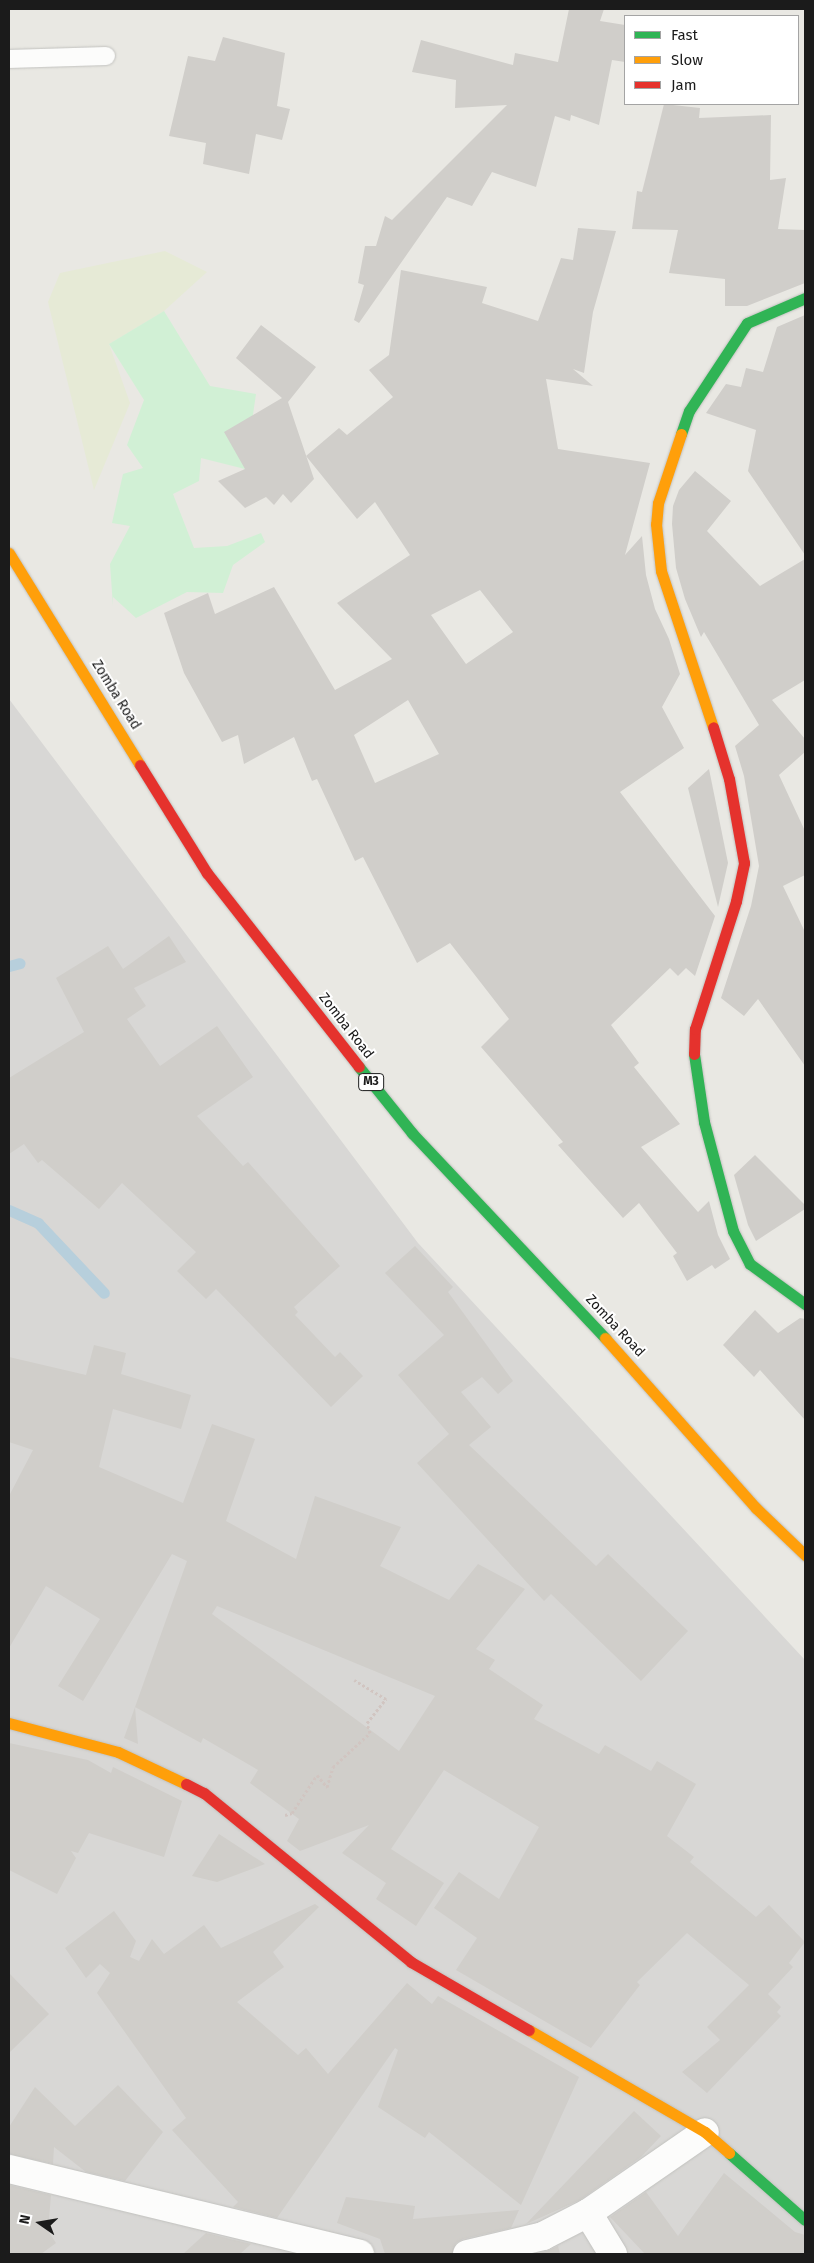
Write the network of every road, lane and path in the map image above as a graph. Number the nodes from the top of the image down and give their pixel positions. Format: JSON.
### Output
{"nodes":[{"id":1,"x":106,"y":56,"type":"dead end"},
{"id":2,"x":9,"y":59,"type":"edge"},
{"id":3,"x":805,"y":298,"type":"edge"},
{"id":4,"x":9,"y":553,"type":"edge"},
{"id":5,"x":805,"y":1304,"type":"edge"},
{"id":6,"x":805,"y":1555,"type":"edge"},
{"id":7,"x":354,"y":1680,"type":"dead end"},
{"id":8,"x":9,"y":1722,"type":"edge"},
{"id":9,"x":249,"y":1828,"type":"junction"},
{"id":10,"x":705,"y":2132,"type":"junction"},
{"id":11,"x":9,"y":2169,"type":"edge"},
{"id":12,"x":588,"y":2213,"type":"junction"},
{"id":13,"x":805,"y":2220,"type":"edge"},
{"id":14,"x":360,"y":2254,"type":"edge"},
{"id":15,"x":467,"y":2254,"type":"edge"},
{"id":16,"x":613,"y":2254,"type":"edge"}],
"edges":[{"from":1,"to":2,"type":"lane"},
{"from":3,"to":5,"type":"main road"},
{"from":4,"to":6,"type":"main road","name":"Zomba Road","number":"M3"},
{"from":7,"to":9,"type":"path"},
{"from":8,"to":9,"type":"main road"},
{"from":9,"to":10,"type":"main road"},
{"from":10,"to":12,"type":"street"},
{"from":10,"to":13,"type":"main road"},
{"from":11,"to":14,"type":"street"},
{"from":12,"to":15,"type":"street"},
{"from":12,"to":16,"type":"street"}]}
